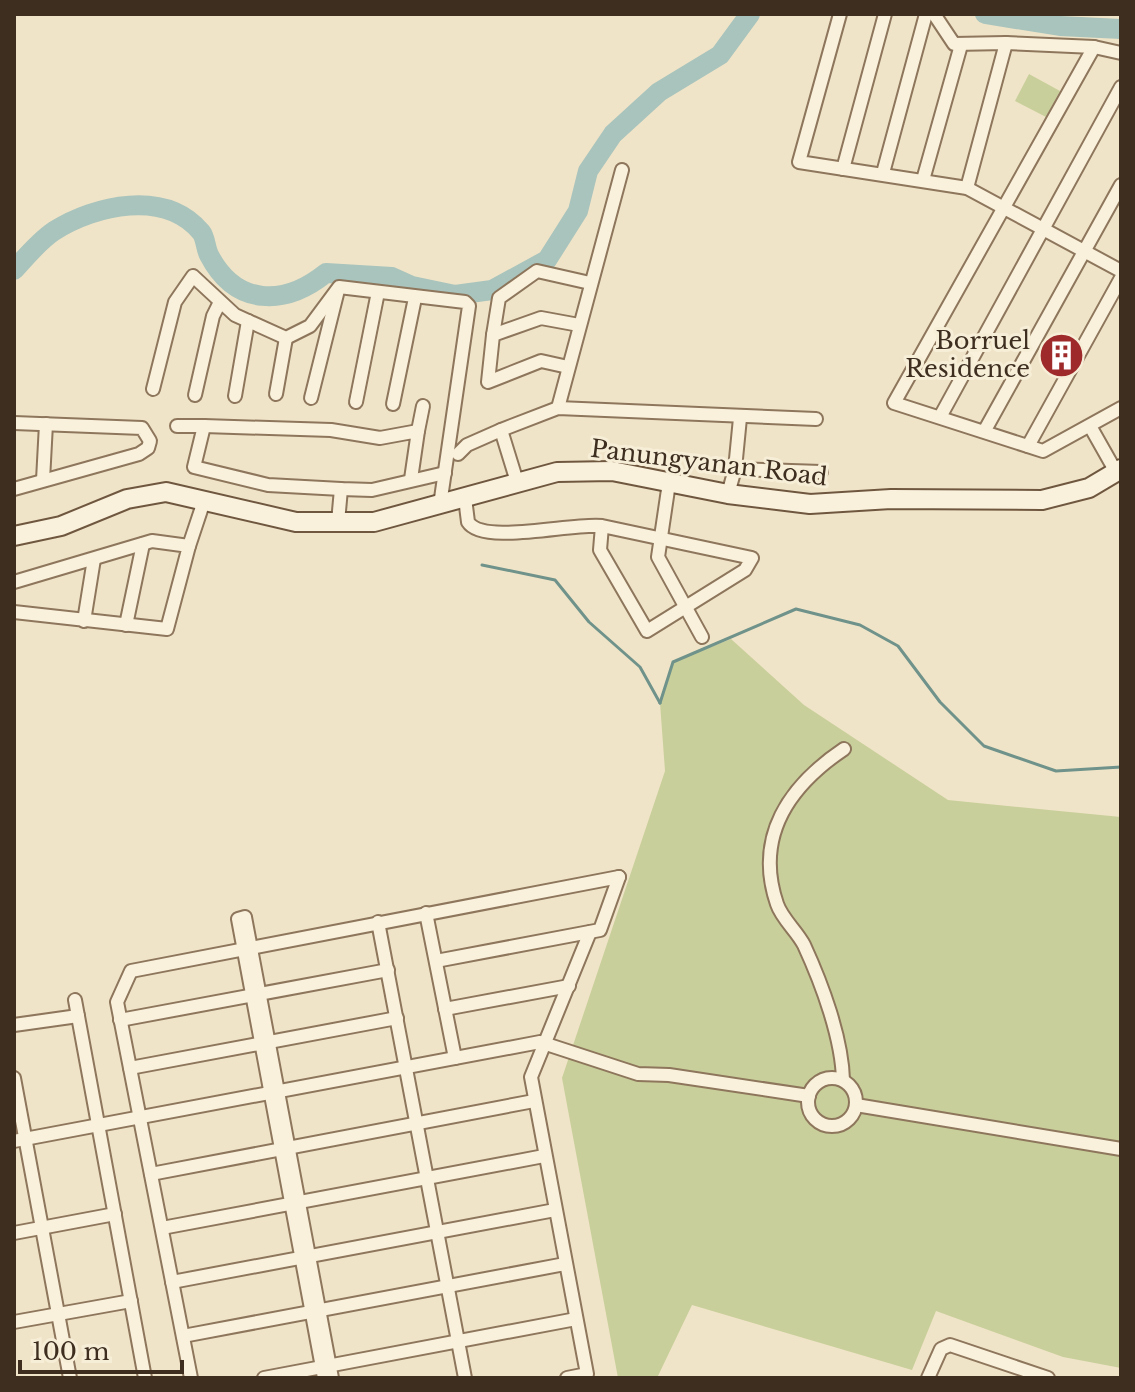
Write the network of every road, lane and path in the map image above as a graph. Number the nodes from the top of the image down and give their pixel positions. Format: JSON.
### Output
{"nodes":[{"id":1,"x":840,"y":14,"type":"edge"},
{"id":2,"x":885,"y":14,"type":"edge"},
{"id":3,"x":926,"y":14,"type":"edge"},
{"id":4,"x":934,"y":14,"type":"edge"},
{"id":5,"x":1006,"y":43,"type":"junction"},
{"id":6,"x":961,"y":45,"type":"junction"},
{"id":7,"x":1094,"y":47,"type":"junction"},
{"id":8,"x":1121,"y":53,"type":"edge"},
{"id":9,"x":1121,"y":87,"type":"edge"},
{"id":10,"x":843,"y":169,"type":"junction"},
{"id":11,"x":622,"y":170,"type":"dead end"},
{"id":12,"x":883,"y":173,"type":"junction"},
{"id":13,"x":923,"y":180,"type":"junction"},
{"id":14,"x":1121,"y":185,"type":"edge"},
{"id":15,"x":967,"y":188,"type":"junction"},
{"id":16,"x":1005,"y":206,"type":"junction"},
{"id":17,"x":1045,"y":228,"type":"junction"},
{"id":18,"x":1084,"y":249,"type":"junction"},
{"id":19,"x":1121,"y":271,"type":"edge"},
{"id":20,"x":1121,"y":278,"type":"edge"},
{"id":21,"x":590,"y":283,"type":"junction"},
{"id":22,"x":339,"y":287,"type":"junction"},
{"id":23,"x":378,"y":292,"type":"junction"},
{"id":24,"x":415,"y":298,"type":"junction"},
{"id":25,"x":220,"y":302,"type":"junction"},
{"id":26,"x":248,"y":321,"type":"junction"},
{"id":27,"x":579,"y":325,"type":"junction"},
{"id":28,"x":493,"y":335,"type":"junction"},
{"id":29,"x":286,"y":338,"type":"junction"},
{"id":30,"x":568,"y":367,"type":"junction"},
{"id":31,"x":153,"y":389,"type":"dead end"},
{"id":32,"x":276,"y":394,"type":"dead end"},
{"id":33,"x":195,"y":395,"type":"dead end"},
{"id":34,"x":235,"y":396,"type":"dead end"},
{"id":35,"x":311,"y":398,"type":"dead end"},
{"id":36,"x":356,"y":402,"type":"dead end"},
{"id":37,"x":393,"y":404,"type":"dead end"},
{"id":38,"x":423,"y":406,"type":"dead end"},
{"id":39,"x":558,"y":408,"type":"junction"},
{"id":40,"x":1121,"y":408,"type":"edge"},
{"id":41,"x":940,"y":417,"type":"junction"},
{"id":42,"x":740,"y":418,"type":"junction"},
{"id":43,"x":816,"y":419,"type":"dead end"},
{"id":44,"x":14,"y":423,"type":"edge"},
{"id":45,"x":46,"y":424,"type":"junction"},
{"id":46,"x":177,"y":426,"type":"dead end"},
{"id":47,"x":204,"y":426,"type":"junction"},
{"id":48,"x":1090,"y":426,"type":"junction"},
{"id":49,"x":501,"y":430,"type":"junction"},
{"id":50,"x":985,"y":430,"type":"junction"},
{"id":51,"x":418,"y":431,"type":"junction"},
{"id":52,"x":1028,"y":446,"type":"junction"},
{"id":53,"x":458,"y":454,"type":"dead end"},
{"id":54,"x":735,"y":469,"type":"junction"},
{"id":55,"x":1118,"y":471,"type":"edge"},
{"id":56,"x":821,"y":472,"type":"dead end"},
{"id":57,"x":445,"y":473,"type":"junction"},
{"id":58,"x":411,"y":479,"type":"junction"},
{"id":59,"x":43,"y":480,"type":"junction"},
{"id":60,"x":669,"y":483,"type":"junction"},
{"id":61,"x":518,"y":485,"type":"junction"},
{"id":62,"x":14,"y":489,"type":"edge"},
{"id":63,"x":341,"y":489,"type":"junction"},
{"id":64,"x":728,"y":494,"type":"junction"},
{"id":65,"x":465,"y":498,"type":"junction"},
{"id":66,"x":204,"y":501,"type":"junction"},
{"id":67,"x":440,"y":505,"type":"junction"},
{"id":68,"x":338,"y":522,"type":"junction"},
{"id":69,"x":602,"y":526,"type":"junction"},
{"id":70,"x":14,"y":536,"type":"edge"},
{"id":71,"x":660,"y":540,"type":"junction"},
{"id":72,"x":143,"y":544,"type":"junction"},
{"id":73,"x":189,"y":546,"type":"junction"},
{"id":74,"x":94,"y":559,"type":"junction"},
{"id":75,"x":14,"y":582,"type":"edge"},
{"id":76,"x":685,"y":608,"type":"junction"},
{"id":77,"x":14,"y":612,"type":"edge"},
{"id":78,"x":84,"y":621,"type":"junction"},
{"id":79,"x":126,"y":625,"type":"junction"},
{"id":80,"x":702,"y":637,"type":"dead end"},
{"id":81,"x":844,"y":749,"type":"dead end"},
{"id":82,"x":426,"y":913,"type":"junction"},
{"id":83,"x":378,"y":922,"type":"junction"},
{"id":84,"x":590,"y":932,"type":"junction"},
{"id":85,"x":247,"y":947,"type":"junction"},
{"id":86,"x":436,"y":961,"type":"junction"},
{"id":87,"x":388,"y":970,"type":"junction"},
{"id":88,"x":569,"y":986,"type":"junction"},
{"id":89,"x":256,"y":995,"type":"junction"},
{"id":90,"x":75,"y":1000,"type":"dead end"},
{"id":91,"x":445,"y":1009,"type":"junction"},
{"id":92,"x":78,"y":1016,"type":"junction"},
{"id":93,"x":397,"y":1018,"type":"junction"},
{"id":94,"x":120,"y":1020,"type":"junction"},
{"id":95,"x":14,"y":1025,"type":"edge"},
{"id":96,"x":265,"y":1043,"type":"junction"},
{"id":97,"x":547,"y":1044,"type":"junction"},
{"id":98,"x":455,"y":1058,"type":"junction"},
{"id":99,"x":406,"y":1067,"type":"junction"},
{"id":100,"x":130,"y":1068,"type":"junction"},
{"id":101,"x":14,"y":1078,"type":"edge"},
{"id":102,"x":843,"y":1080,"type":"junction"},
{"id":103,"x":274,"y":1092,"type":"junction"},
{"id":104,"x":809,"y":1096,"type":"junction"},
{"id":105,"x":534,"y":1101,"type":"junction"},
{"id":106,"x":856,"y":1105,"type":"junction"},
{"id":107,"x":140,"y":1117,"type":"junction"},
{"id":108,"x":417,"y":1123,"type":"junction"},
{"id":109,"x":98,"y":1125,"type":"junction"},
{"id":110,"x":20,"y":1140,"type":"edge"},
{"id":111,"x":285,"y":1148,"type":"junction"},
{"id":112,"x":1121,"y":1149,"type":"edge"},
{"id":113,"x":544,"y":1156,"type":"junction"},
{"id":114,"x":151,"y":1174,"type":"junction"},
{"id":115,"x":427,"y":1178,"type":"junction"},
{"id":116,"x":295,"y":1203,"type":"junction"},
{"id":117,"x":555,"y":1210,"type":"junction"},
{"id":118,"x":115,"y":1214,"type":"junction"},
{"id":119,"x":42,"y":1228,"type":"junction"},
{"id":120,"x":162,"y":1228,"type":"junction"},
{"id":121,"x":438,"y":1232,"type":"junction"},
{"id":122,"x":14,"y":1233,"type":"edge"},
{"id":123,"x":305,"y":1257,"type":"junction"},
{"id":124,"x":565,"y":1264,"type":"junction"},
{"id":125,"x":172,"y":1282,"type":"junction"},
{"id":126,"x":448,"y":1286,"type":"junction"},
{"id":127,"x":131,"y":1301,"type":"junction"},
{"id":128,"x":315,"y":1311,"type":"junction"},
{"id":129,"x":56,"y":1315,"type":"junction"},
{"id":130,"x":576,"y":1319,"type":"junction"},
{"id":131,"x":14,"y":1322,"type":"edge"},
{"id":132,"x":183,"y":1336,"type":"junction"},
{"id":133,"x":458,"y":1341,"type":"junction"},
{"id":134,"x":327,"y":1372,"type":"edge"},
{"id":135,"x":70,"y":1378,"type":"edge"},
{"id":136,"x":145,"y":1378,"type":"edge"},
{"id":137,"x":191,"y":1378,"type":"edge"},
{"id":138,"x":264,"y":1378,"type":"edge"},
{"id":139,"x":465,"y":1378,"type":"edge"},
{"id":140,"x":567,"y":1378,"type":"edge"},
{"id":141,"x":928,"y":1378,"type":"edge"},
{"id":142,"x":1048,"y":1378,"type":"edge"}],
"edges":[{"from":1,"to":10,"type":"street"},
{"from":2,"to":10,"type":"street"},
{"from":3,"to":12,"type":"street"},
{"from":4,"to":6,"type":"street"},
{"from":5,"to":6,"type":"street"},
{"from":5,"to":7,"type":"street"},
{"from":5,"to":15,"type":"street"},
{"from":6,"to":13,"type":"street"},
{"from":7,"to":8,"type":"street"},
{"from":7,"to":16,"type":"street"},
{"from":9,"to":17,"type":"street"},
{"from":10,"to":12,"type":"street"},
{"from":11,"to":21,"type":"street"},
{"from":12,"to":13,"type":"street"},
{"from":13,"to":15,"type":"street"},
{"from":14,"to":18,"type":"street"},
{"from":15,"to":16,"type":"street"},
{"from":16,"to":17,"type":"street"},
{"from":16,"to":41,"type":"street"},
{"from":17,"to":18,"type":"street"},
{"from":17,"to":41,"type":"street"},
{"from":18,"to":19,"type":"street"},
{"from":18,"to":50,"type":"street"},
{"from":20,"to":52,"type":"street"},
{"from":21,"to":27,"type":"street"},
{"from":21,"to":28,"type":"street"},
{"from":22,"to":23,"type":"street"},
{"from":22,"to":29,"type":"street"},
{"from":22,"to":35,"type":"street"},
{"from":23,"to":24,"type":"street"},
{"from":23,"to":36,"type":"street"},
{"from":24,"to":37,"type":"street"},
{"from":24,"to":57,"type":"street"},
{"from":25,"to":26,"type":"street"},
{"from":25,"to":31,"type":"street"},
{"from":25,"to":33,"type":"street"},
{"from":26,"to":29,"type":"street"},
{"from":26,"to":34,"type":"street"},
{"from":27,"to":28,"type":"street"},
{"from":27,"to":30,"type":"street"},
{"from":28,"to":30,"type":"street"},
{"from":29,"to":32,"type":"street"},
{"from":30,"to":39,"type":"street"},
{"from":38,"to":51,"type":"street"},
{"from":39,"to":42,"type":"street"},
{"from":39,"to":49,"type":"street"},
{"from":40,"to":48,"type":"street"},
{"from":41,"to":50,"type":"street"},
{"from":42,"to":43,"type":"street"},
{"from":42,"to":54,"type":"street"},
{"from":44,"to":45,"type":"street"},
{"from":45,"to":59,"type":"street"},
{"from":45,"to":59,"type":"street"},
{"from":46,"to":47,"type":"street"},
{"from":47,"to":51,"type":"street"},
{"from":47,"to":63,"type":"street"},
{"from":48,"to":52,"type":"street"},
{"from":48,"to":55,"type":"street"},
{"from":49,"to":53,"type":"street"},
{"from":49,"to":61,"type":"street"},
{"from":50,"to":52,"type":"street"},
{"from":51,"to":58,"type":"street"},
{"from":54,"to":56,"type":"street"},
{"from":54,"to":64,"type":"street"},
{"from":55,"to":64,"type":"street","name":"Panungyanan Road"},
{"from":57,"to":58,"type":"street"},
{"from":57,"to":67,"type":"street"},
{"from":58,"to":63,"type":"street"},
{"from":59,"to":62,"type":"street"},
{"from":60,"to":61,"type":"street","name":"Panungyanan Road"},
{"from":60,"to":64,"type":"street","name":"Panungyanan Road"},
{"from":60,"to":71,"type":"street"},
{"from":61,"to":65,"type":"street","name":"Panungyanan Road"},
{"from":63,"to":68,"type":"street"},
{"from":65,"to":67,"type":"street","name":"Panungyanan Road"},
{"from":65,"to":69,"type":"street"},
{"from":66,"to":68,"type":"street","name":"Panungyanan Road"},
{"from":66,"to":70,"type":"street","name":"Panungyanan Road"},
{"from":66,"to":73,"type":"street"},
{"from":67,"to":68,"type":"street","name":"Panungyanan Road"},
{"from":69,"to":71,"type":"street"},
{"from":69,"to":76,"type":"street"},
{"from":71,"to":76,"type":"street"},
{"from":71,"to":76,"type":"street"},
{"from":72,"to":73,"type":"street"},
{"from":72,"to":74,"type":"street"},
{"from":72,"to":79,"type":"street"},
{"from":73,"to":79,"type":"street"},
{"from":74,"to":75,"type":"street"},
{"from":74,"to":78,"type":"street"},
{"from":76,"to":80,"type":"street"},
{"from":77,"to":78,"type":"street"},
{"from":78,"to":79,"type":"street"},
{"from":81,"to":102,"type":"street"},
{"from":82,"to":83,"type":"street"},
{"from":82,"to":84,"type":"street"},
{"from":82,"to":86,"type":"street"},
{"from":83,"to":85,"type":"street"},
{"from":83,"to":87,"type":"street"},
{"from":84,"to":86,"type":"street"},
{"from":84,"to":88,"type":"street"},
{"from":85,"to":89,"type":"street"},
{"from":85,"to":94,"type":"street"},
{"from":86,"to":91,"type":"street"},
{"from":87,"to":89,"type":"street"},
{"from":87,"to":93,"type":"street"},
{"from":88,"to":91,"type":"street"},
{"from":88,"to":97,"type":"street"},
{"from":89,"to":94,"type":"street"},
{"from":89,"to":96,"type":"street"},
{"from":90,"to":92,"type":"street"},
{"from":91,"to":98,"type":"street"},
{"from":92,"to":95,"type":"street"},
{"from":92,"to":109,"type":"street"},
{"from":93,"to":96,"type":"street"},
{"from":93,"to":99,"type":"street"},
{"from":94,"to":100,"type":"street"},
{"from":96,"to":100,"type":"street"},
{"from":96,"to":103,"type":"street"},
{"from":97,"to":98,"type":"street"},
{"from":97,"to":104,"type":"street"},
{"from":97,"to":105,"type":"street"},
{"from":98,"to":99,"type":"street"},
{"from":99,"to":103,"type":"street"},
{"from":99,"to":108,"type":"street"},
{"from":100,"to":107,"type":"street"},
{"from":101,"to":110,"type":"street"},
{"from":102,"to":104,"type":"street"},
{"from":102,"to":106,"type":"street"},
{"from":103,"to":107,"type":"street"},
{"from":103,"to":111,"type":"street"},
{"from":104,"to":106,"type":"street"},
{"from":105,"to":108,"type":"street"},
{"from":105,"to":113,"type":"street"},
{"from":106,"to":112,"type":"street"},
{"from":107,"to":109,"type":"street"},
{"from":107,"to":114,"type":"street"},
{"from":108,"to":111,"type":"street"},
{"from":108,"to":115,"type":"street"},
{"from":109,"to":110,"type":"street"},
{"from":109,"to":118,"type":"street"},
{"from":110,"to":119,"type":"street"},
{"from":111,"to":114,"type":"street"},
{"from":111,"to":116,"type":"street"},
{"from":113,"to":115,"type":"street"},
{"from":113,"to":117,"type":"street"},
{"from":114,"to":120,"type":"street"},
{"from":115,"to":116,"type":"street"},
{"from":115,"to":121,"type":"street"},
{"from":116,"to":120,"type":"street"},
{"from":116,"to":123,"type":"street"},
{"from":117,"to":121,"type":"street"},
{"from":117,"to":124,"type":"street"},
{"from":118,"to":119,"type":"street"},
{"from":118,"to":127,"type":"street"},
{"from":119,"to":122,"type":"street"},
{"from":119,"to":129,"type":"street"},
{"from":120,"to":125,"type":"street"},
{"from":121,"to":123,"type":"street"},
{"from":121,"to":126,"type":"street"},
{"from":123,"to":125,"type":"street"},
{"from":123,"to":128,"type":"street"},
{"from":124,"to":126,"type":"street"},
{"from":124,"to":130,"type":"street"},
{"from":125,"to":132,"type":"street"},
{"from":126,"to":128,"type":"street"},
{"from":126,"to":133,"type":"street"},
{"from":127,"to":129,"type":"street"},
{"from":127,"to":136,"type":"street"},
{"from":128,"to":132,"type":"street"},
{"from":128,"to":134,"type":"street"},
{"from":129,"to":131,"type":"street"},
{"from":129,"to":135,"type":"street"},
{"from":130,"to":133,"type":"street"},
{"from":130,"to":140,"type":"street"},
{"from":132,"to":137,"type":"street"},
{"from":133,"to":134,"type":"street"},
{"from":133,"to":139,"type":"street"},
{"from":134,"to":138,"type":"street"},
{"from":141,"to":142,"type":"street"}]}
